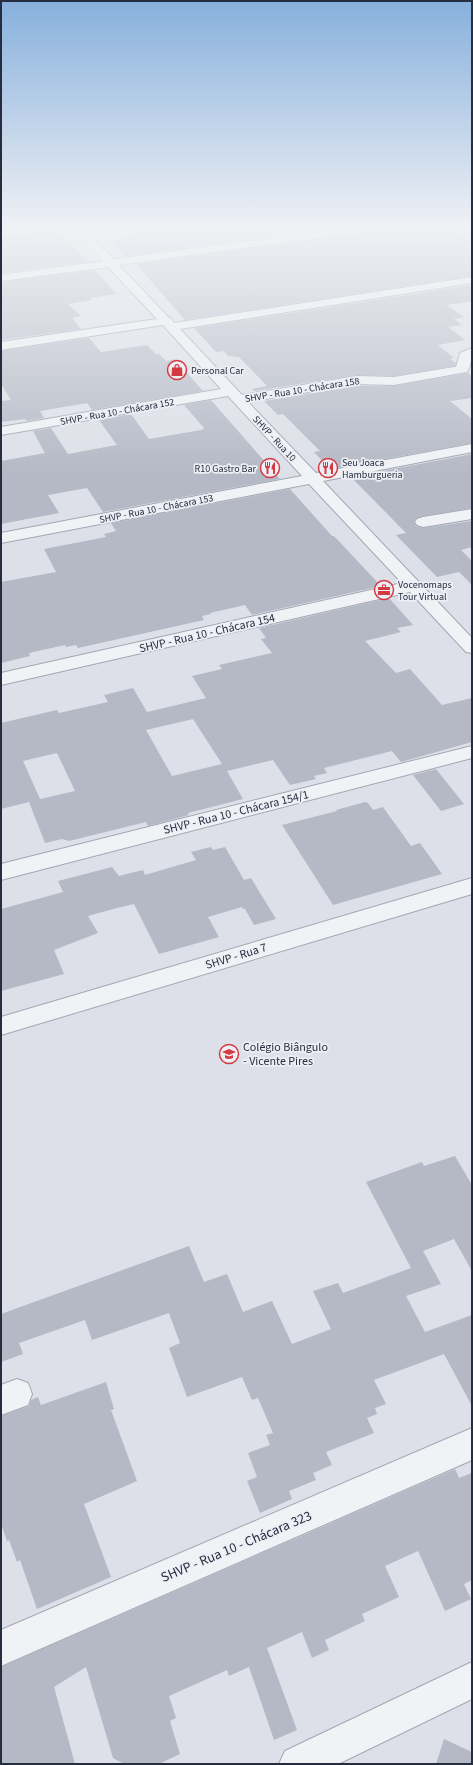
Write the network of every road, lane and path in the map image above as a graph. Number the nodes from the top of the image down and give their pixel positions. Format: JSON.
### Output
{"nodes":[{"id":1,"x":157,"y":310,"type":"edge"},
{"id":2,"x":264,"y":310,"type":"edge"},
{"id":3,"x":170,"y":324,"type":"junction"},
{"id":4,"x":1,"y":346,"type":"edge"},
{"id":5,"x":472,"y":352,"type":"edge"},
{"id":6,"x":235,"y":395,"type":"junction"},
{"id":7,"x":1,"y":430,"type":"edge"},
{"id":8,"x":472,"y":448,"type":"edge"},
{"id":9,"x":312,"y":478,"type":"junction"},
{"id":10,"x":472,"y":514,"type":"edge"},
{"id":11,"x":423,"y":522,"type":"dead end"},
{"id":12,"x":1,"y":538,"type":"edge"},
{"id":13,"x":413,"y":586,"type":"junction"},
{"id":14,"x":472,"y":648,"type":"edge"},
{"id":15,"x":1,"y":679,"type":"edge"},
{"id":16,"x":472,"y":752,"type":"edge"},
{"id":17,"x":1,"y":872,"type":"edge"},
{"id":18,"x":472,"y":886,"type":"edge"},
{"id":19,"x":1,"y":1026,"type":"edge"},
{"id":20,"x":472,"y":1444,"type":"edge"},
{"id":21,"x":1,"y":1648,"type":"edge"},
{"id":22,"x":472,"y":1680,"type":"edge"},
{"id":23,"x":298,"y":1764,"type":"edge"}],
"edges":[{"from":1,"to":3,"type":"street","name":"SHVP - Rua 10"},
{"from":2,"to":3,"type":"street"},
{"from":3,"to":4,"type":"street"},
{"from":3,"to":6,"type":"street","name":"SHVP - Rua 10"},
{"from":5,"to":6,"type":"street","name":"SHVP - Rua 10 - Chácara 158"},
{"from":6,"to":7,"type":"street","name":"SHVP - Rua 10 - Chácara 152"},
{"from":6,"to":9,"type":"street","name":"SHVP - Rua 10"},
{"from":8,"to":9,"type":"street","name":"SHVP - Rua 10 - Chácara 153"},
{"from":9,"to":12,"type":"street","name":"SHVP - Rua 10 - Chácara 153"},
{"from":9,"to":13,"type":"street","name":"SHVP - Rua 10"},
{"from":10,"to":11,"type":"street"},
{"from":13,"to":14,"type":"street","name":"SHVP - Rua 10"},
{"from":13,"to":15,"type":"street","name":"SHVP - Rua 10 - Chácara 154"},
{"from":16,"to":17,"type":"street","name":"SHVP - Rua 10 - Chácara 154/1"},
{"from":18,"to":19,"type":"street","name":"SHVP - Rua 7"},
{"from":20,"to":21,"type":"street","name":"SHVP - Rua 10 - Chácara 323"},
{"from":22,"to":23,"type":"street"}]}
